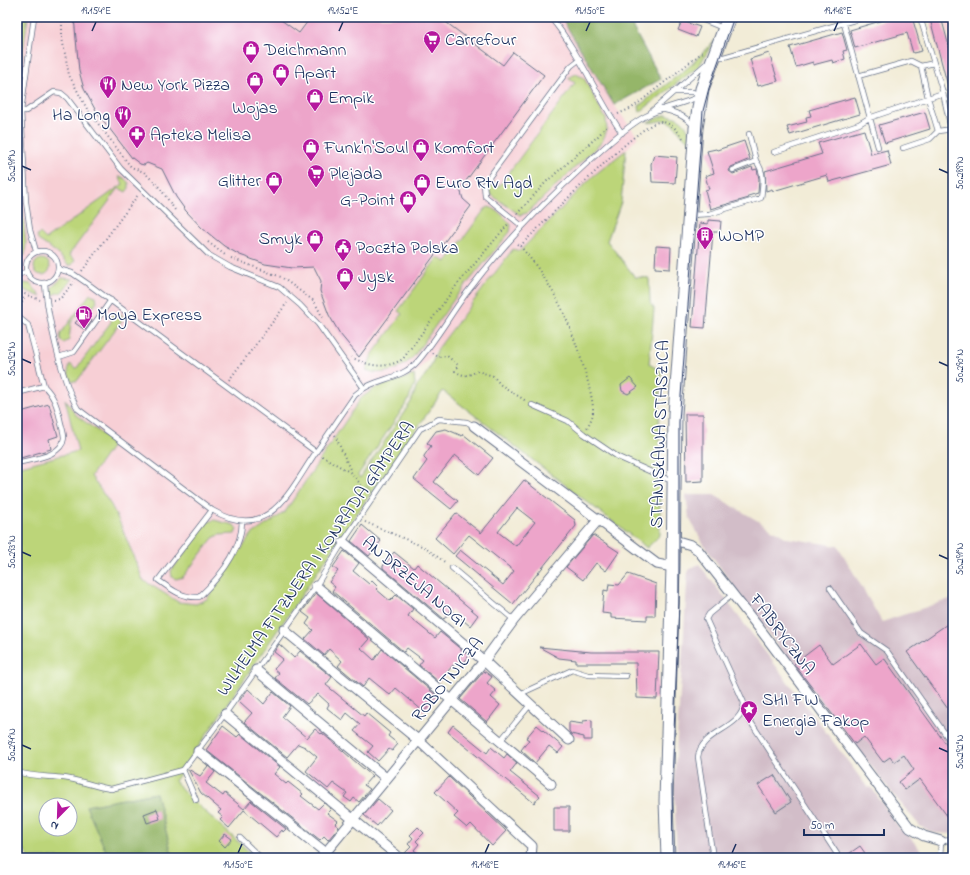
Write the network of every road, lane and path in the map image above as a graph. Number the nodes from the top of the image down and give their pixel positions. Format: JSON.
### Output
{"nodes":[{"id":1,"x":34,"y":17,"type":"edge"},
{"id":2,"x":62,"y":17,"type":"edge"},
{"id":3,"x":550,"y":17,"type":"edge"},
{"id":4,"x":696,"y":17,"type":"edge"},
{"id":5,"x":865,"y":17,"type":"edge"},
{"id":6,"x":920,"y":17,"type":"edge"},
{"id":7,"x":859,"y":18,"type":"edge"},
{"id":8,"x":727,"y":23,"type":"edge"},
{"id":9,"x":844,"y":24,"type":"junction"},
{"id":10,"x":709,"y":54,"type":"junction"},
{"id":11,"x":580,"y":59,"type":"junction"},
{"id":12,"x":934,"y":63,"type":"junction"},
{"id":13,"x":921,"y":66,"type":"junction"},
{"id":14,"x":858,"y":76,"type":"junction"},
{"id":15,"x":673,"y":92,"type":"junction"},
{"id":16,"x":943,"y":93,"type":"junction"},
{"id":17,"x":700,"y":97,"type":"junction"},
{"id":18,"x":928,"y":98,"type":"junction"},
{"id":19,"x":660,"y":109,"type":"junction"},
{"id":20,"x":21,"y":111,"type":"junction"},
{"id":21,"x":646,"y":116,"type":"junction"},
{"id":22,"x":869,"y":118,"type":"junction"},
{"id":23,"x":612,"y":119,"type":"junction"},
{"id":24,"x":696,"y":128,"type":"junction"},
{"id":25,"x":952,"y":129,"type":"edge"},
{"id":26,"x":938,"y":131,"type":"junction"},
{"id":27,"x":622,"y":133,"type":"junction"},
{"id":28,"x":749,"y":134,"type":"dead end"},
{"id":29,"x":687,"y":143,"type":"dead end"},
{"id":30,"x":878,"y":148,"type":"dead end"},
{"id":31,"x":903,"y":148,"type":"dead end"},
{"id":32,"x":774,"y":152,"type":"dead end"},
{"id":33,"x":756,"y":161,"type":"junction"},
{"id":34,"x":733,"y":170,"type":"dead end"},
{"id":35,"x":153,"y":180,"type":"junction"},
{"id":36,"x":142,"y":190,"type":"junction"},
{"id":37,"x":178,"y":214,"type":"dead end"},
{"id":38,"x":690,"y":214,"type":"junction"},
{"id":39,"x":513,"y":218,"type":"junction"},
{"id":40,"x":522,"y":226,"type":"junction"},
{"id":41,"x":502,"y":232,"type":"junction"},
{"id":42,"x":511,"y":238,"type":"junction"},
{"id":43,"x":206,"y":241,"type":"dead end"},
{"id":44,"x":520,"y":246,"type":"junction"},
{"id":45,"x":36,"y":251,"type":"junction"},
{"id":46,"x":58,"y":269,"type":"junction"},
{"id":47,"x":26,"y":272,"type":"junction"},
{"id":48,"x":17,"y":275,"type":"edge"},
{"id":49,"x":78,"y":277,"type":"junction"},
{"id":50,"x":45,"y":283,"type":"junction"},
{"id":51,"x":298,"y":288,"type":"junction"},
{"id":52,"x":17,"y":291,"type":"edge"},
{"id":53,"x":25,"y":295,"type":"junction"},
{"id":54,"x":291,"y":297,"type":"junction"},
{"id":55,"x":47,"y":300,"type":"junction"},
{"id":56,"x":111,"y":300,"type":"junction"},
{"id":57,"x":17,"y":315,"type":"edge"},
{"id":58,"x":325,"y":321,"type":"dead end"},
{"id":59,"x":427,"y":348,"type":"junction"},
{"id":60,"x":59,"y":357,"type":"junction"},
{"id":61,"x":350,"y":357,"type":"dead end"},
{"id":62,"x":226,"y":385,"type":"junction"},
{"id":63,"x":44,"y":386,"type":"junction"},
{"id":64,"x":363,"y":387,"type":"junction"},
{"id":65,"x":17,"y":393,"type":"edge"},
{"id":66,"x":532,"y":405,"type":"joint"},
{"id":67,"x":474,"y":426,"type":"joint"},
{"id":68,"x":333,"y":428,"type":"junction"},
{"id":69,"x":584,"y":434,"type":"junction"},
{"id":70,"x":316,"y":452,"type":"junction"},
{"id":71,"x":17,"y":463,"type":"edge"},
{"id":72,"x":352,"y":474,"type":"junction"},
{"id":73,"x":674,"y":479,"type":"junction"},
{"id":74,"x":373,"y":499,"type":"junction"},
{"id":75,"x":212,"y":510,"type":"junction"},
{"id":76,"x":359,"y":519,"type":"junction"},
{"id":77,"x":599,"y":519,"type":"junction"},
{"id":78,"x":242,"y":521,"type":"junction"},
{"id":79,"x":674,"y":540,"type":"junction"},
{"id":80,"x":343,"y":542,"type":"junction"},
{"id":81,"x":673,"y":567,"type":"junction"},
{"id":82,"x":452,"y":568,"type":"joint"},
{"id":83,"x":316,"y":586,"type":"junction"},
{"id":84,"x":830,"y":588,"type":"dead end"},
{"id":85,"x":733,"y":594,"type":"junction"},
{"id":86,"x":514,"y":620,"type":"junction"},
{"id":87,"x":284,"y":630,"type":"junction"},
{"id":88,"x":484,"y":661,"type":"junction"},
{"id":89,"x":256,"y":670,"type":"junction"},
{"id":90,"x":626,"y":676,"type":"dead end"},
{"id":91,"x":520,"y":694,"type":"junction"},
{"id":92,"x":451,"y":700,"type":"junction"},
{"id":93,"x":530,"y":705,"type":"junction"},
{"id":94,"x":743,"y":710,"type":"junction"},
{"id":95,"x":225,"y":714,"type":"junction"},
{"id":96,"x":418,"y":740,"type":"junction"},
{"id":97,"x":501,"y":740,"type":"junction"},
{"id":98,"x":569,"y":740,"type":"dead end"},
{"id":99,"x":953,"y":745,"type":"edge"},
{"id":100,"x":198,"y":751,"type":"junction"},
{"id":101,"x":183,"y":770,"type":"junction"},
{"id":102,"x":17,"y":772,"type":"edge"},
{"id":103,"x":386,"y":778,"type":"junction"},
{"id":104,"x":551,"y":784,"type":"dead end"},
{"id":105,"x":196,"y":800,"type":"dead end"},
{"id":106,"x":354,"y":818,"type":"junction"},
{"id":107,"x":240,"y":838,"type":"dead end"},
{"id":108,"x":953,"y":840,"type":"edge"},
{"id":109,"x":941,"y":841,"type":"junction"},
{"id":110,"x":323,"y":855,"type":"edge"},
{"id":111,"x":261,"y":858,"type":"edge"},
{"id":112,"x":400,"y":858,"type":"edge"},
{"id":113,"x":531,"y":858,"type":"edge"},
{"id":114,"x":668,"y":858,"type":"edge"},
{"id":115,"x":713,"y":858,"type":"edge"},
{"id":116,"x":836,"y":858,"type":"edge"},
{"id":117,"x":940,"y":858,"type":"edge"}],
"edges":[{"from":1,"to":20,"type":"lane"},
{"from":2,"to":35,"type":"path"},
{"from":3,"to":11,"type":"lane"},
{"from":4,"to":8,"type":"lane"},
{"from":5,"to":7,"type":"lane"},
{"from":6,"to":12,"type":"lane"},
{"from":7,"to":9,"type":"lane"},
{"from":8,"to":10,"type":"street","name":"STANISŁAWA STASZICA"},
{"from":9,"to":10,"type":"lane"},
{"from":9,"to":14,"type":"lane"},
{"from":10,"to":15,"type":"lane"},
{"from":10,"to":17,"type":"street","name":"STANISŁAWA STASZICA"},
{"from":10,"to":23,"type":"path"},
{"from":11,"to":23,"type":"lane"},
{"from":11,"to":39,"type":"lane"},
{"from":12,"to":13,"type":"lane"},
{"from":12,"to":16,"type":"lane"},
{"from":13,"to":14,"type":"lane"},
{"from":13,"to":18,"type":"lane"},
{"from":14,"to":22,"type":"lane"},
{"from":15,"to":17,"type":"lane"},
{"from":15,"to":21,"type":"lane"},
{"from":16,"to":18,"type":"lane"},
{"from":16,"to":25,"type":"lane"},
{"from":17,"to":19,"type":"lane"},
{"from":17,"to":24,"type":"street","name":"STANISŁAWA STASZICA"},
{"from":18,"to":22,"type":"lane"},
{"from":18,"to":26,"type":"lane"},
{"from":19,"to":21,"type":"lane"},
{"from":19,"to":24,"type":"lane"},
{"from":20,"to":36,"type":"lane"},
{"from":20,"to":45,"type":"lane"},
{"from":21,"to":27,"type":"lane"},
{"from":22,"to":30,"type":"lane"},
{"from":22,"to":32,"type":"lane"},
{"from":23,"to":27,"type":"lane"},
{"from":23,"to":39,"type":"path"},
{"from":24,"to":38,"type":"street","name":"STANISŁAWA STASZICA"},
{"from":25,"to":26,"type":"lane"},
{"from":26,"to":31,"type":"lane"},
{"from":27,"to":40,"type":"lane"},
{"from":28,"to":33,"type":"lane"},
{"from":29,"to":44,"type":"path"},
{"from":33,"to":34,"type":"lane"},
{"from":33,"to":38,"type":"lane"},
{"from":35,"to":36,"type":"path"},
{"from":35,"to":37,"type":"path"},
{"from":36,"to":49,"type":"path"},
{"from":36,"to":54,"type":"lane"},
{"from":38,"to":73,"type":"street","name":"STANISŁAWA STASZICA"},
{"from":39,"to":40,"type":"lane"},
{"from":39,"to":41,"type":"path"},
{"from":40,"to":42,"type":"lane"},
{"from":41,"to":42,"type":"path"},
{"from":41,"to":61,"type":"path"},
{"from":42,"to":44,"type":"path"},
{"from":42,"to":59,"type":"lane"},
{"from":43,"to":51,"type":"path"},
{"from":44,"to":69,"type":"path"},
{"from":45,"to":46,"type":"lane"},
{"from":45,"to":47,"type":"lane"},
{"from":46,"to":49,"type":"lane"},
{"from":46,"to":50,"type":"lane"},
{"from":47,"to":48,"type":"lane"},
{"from":47,"to":50,"type":"lane"},
{"from":49,"to":55,"type":"path"},
{"from":49,"to":56,"type":"lane"},
{"from":50,"to":55,"type":"lane"},
{"from":51,"to":54,"type":"path"},
{"from":51,"to":58,"type":"path"},
{"from":52,"to":53,"type":"path"},
{"from":53,"to":55,"type":"path"},
{"from":53,"to":57,"type":"path"},
{"from":54,"to":62,"type":"path"},
{"from":54,"to":64,"type":"lane"},
{"from":55,"to":60,"type":"lane"},
{"from":56,"to":60,"type":"lane"},
{"from":56,"to":62,"type":"lane"},
{"from":57,"to":63,"type":"lane"},
{"from":59,"to":64,"type":"lane"},
{"from":59,"to":66,"type":"path"},
{"from":60,"to":75,"type":"lane"},
{"from":62,"to":70,"type":"lane"},
{"from":63,"to":65,"type":"lane"},
{"from":63,"to":71,"type":"lane"},
{"from":64,"to":68,"type":"lane"},
{"from":66,"to":69,"type":"lane"},
{"from":67,"to":74,"type":"lane","name":"WILHELMA FITZNERA I KONRADA GAMPERA"},
{"from":67,"to":77,"type":"street","name":"WILHELMA FITZNERA I KONRADA GAMPERA"},
{"from":68,"to":70,"type":"lane"},
{"from":68,"to":72,"type":"path"},
{"from":69,"to":73,"type":"lane"},
{"from":70,"to":72,"type":"path"},
{"from":70,"to":78,"type":"lane"},
{"from":72,"to":74,"type":"path"},
{"from":73,"to":79,"type":"street","name":"STANISŁAWA STASZICA"},
{"from":74,"to":76,"type":"lane","name":"WILHELMA FITZNERA I KONRADA GAMPERA"},
{"from":75,"to":78,"type":"lane"},
{"from":75,"to":78,"type":"lane"},
{"from":76,"to":80,"type":"lane","name":"WILHELMA FITZNERA I KONRADA GAMPERA"},
{"from":76,"to":82,"type":"path"},
{"from":77,"to":81,"type":"street","name":"WILHELMA FITZNERA I KONRADA GAMPERA"},
{"from":77,"to":86,"type":"street","name":"ROBOTNICZA"},
{"from":79,"to":81,"type":"street","name":"STANISŁAWA STASZICA"},
{"from":79,"to":85,"type":"street","name":"FABRYCZNA"},
{"from":80,"to":83,"type":"lane","name":"WILHELMA FITZNERA I KONRADA GAMPERA"},
{"from":80,"to":88,"type":"street","name":"ANDRZEJA NOGI"},
{"from":81,"to":114,"type":"street","name":"STANISŁAWA STASZICA"},
{"from":82,"to":86,"type":"lane"},
{"from":83,"to":87,"type":"lane","name":"WILHELMA FITZNERA I KONRADA GAMPERA"},
{"from":83,"to":92,"type":"street"},
{"from":84,"to":99,"type":"lane"},
{"from":85,"to":94,"type":"lane"},
{"from":85,"to":109,"type":"street","name":"FABRYCZNA"},
{"from":86,"to":88,"type":"street","name":"ROBOTNICZA"},
{"from":87,"to":89,"type":"lane","name":"WILHELMA FITZNERA I KONRADA GAMPERA"},
{"from":87,"to":96,"type":"street"},
{"from":88,"to":91,"type":"street","name":"ANDRZEJA NOGI"},
{"from":88,"to":92,"type":"street","name":"ROBOTNICZA"},
{"from":89,"to":95,"type":"lane","name":"WILHELMA FITZNERA I KONRADA GAMPERA"},
{"from":89,"to":103,"type":"street"},
{"from":90,"to":91,"type":"lane"},
{"from":91,"to":93,"type":"street","name":"ANDRZEJA NOGI"},
{"from":92,"to":96,"type":"street","name":"ROBOTNICZA"},
{"from":92,"to":97,"type":"street"},
{"from":93,"to":97,"type":"lane"},
{"from":93,"to":98,"type":"street","name":"ANDRZEJA NOGI"},
{"from":94,"to":115,"type":"lane"},
{"from":94,"to":116,"type":"lane"},
{"from":95,"to":100,"type":"lane","name":"WILHELMA FITZNERA I KONRADA GAMPERA"},
{"from":95,"to":106,"type":"street"},
{"from":96,"to":103,"type":"street","name":"ROBOTNICZA"},
{"from":96,"to":113,"type":"street"},
{"from":97,"to":104,"type":"street"},
{"from":100,"to":101,"type":"lane","name":"WILHELMA FITZNERA I KONRADA GAMPERA"},
{"from":100,"to":110,"type":"street"},
{"from":101,"to":102,"type":"lane"},
{"from":101,"to":105,"type":"lane"},
{"from":103,"to":106,"type":"street","name":"ROBOTNICZA"},
{"from":106,"to":110,"type":"street","name":"ROBOTNICZA"},
{"from":106,"to":112,"type":"street"},
{"from":107,"to":111,"type":"lane"},
{"from":108,"to":109,"type":"lane"},
{"from":109,"to":117,"type":"lane"}]}
